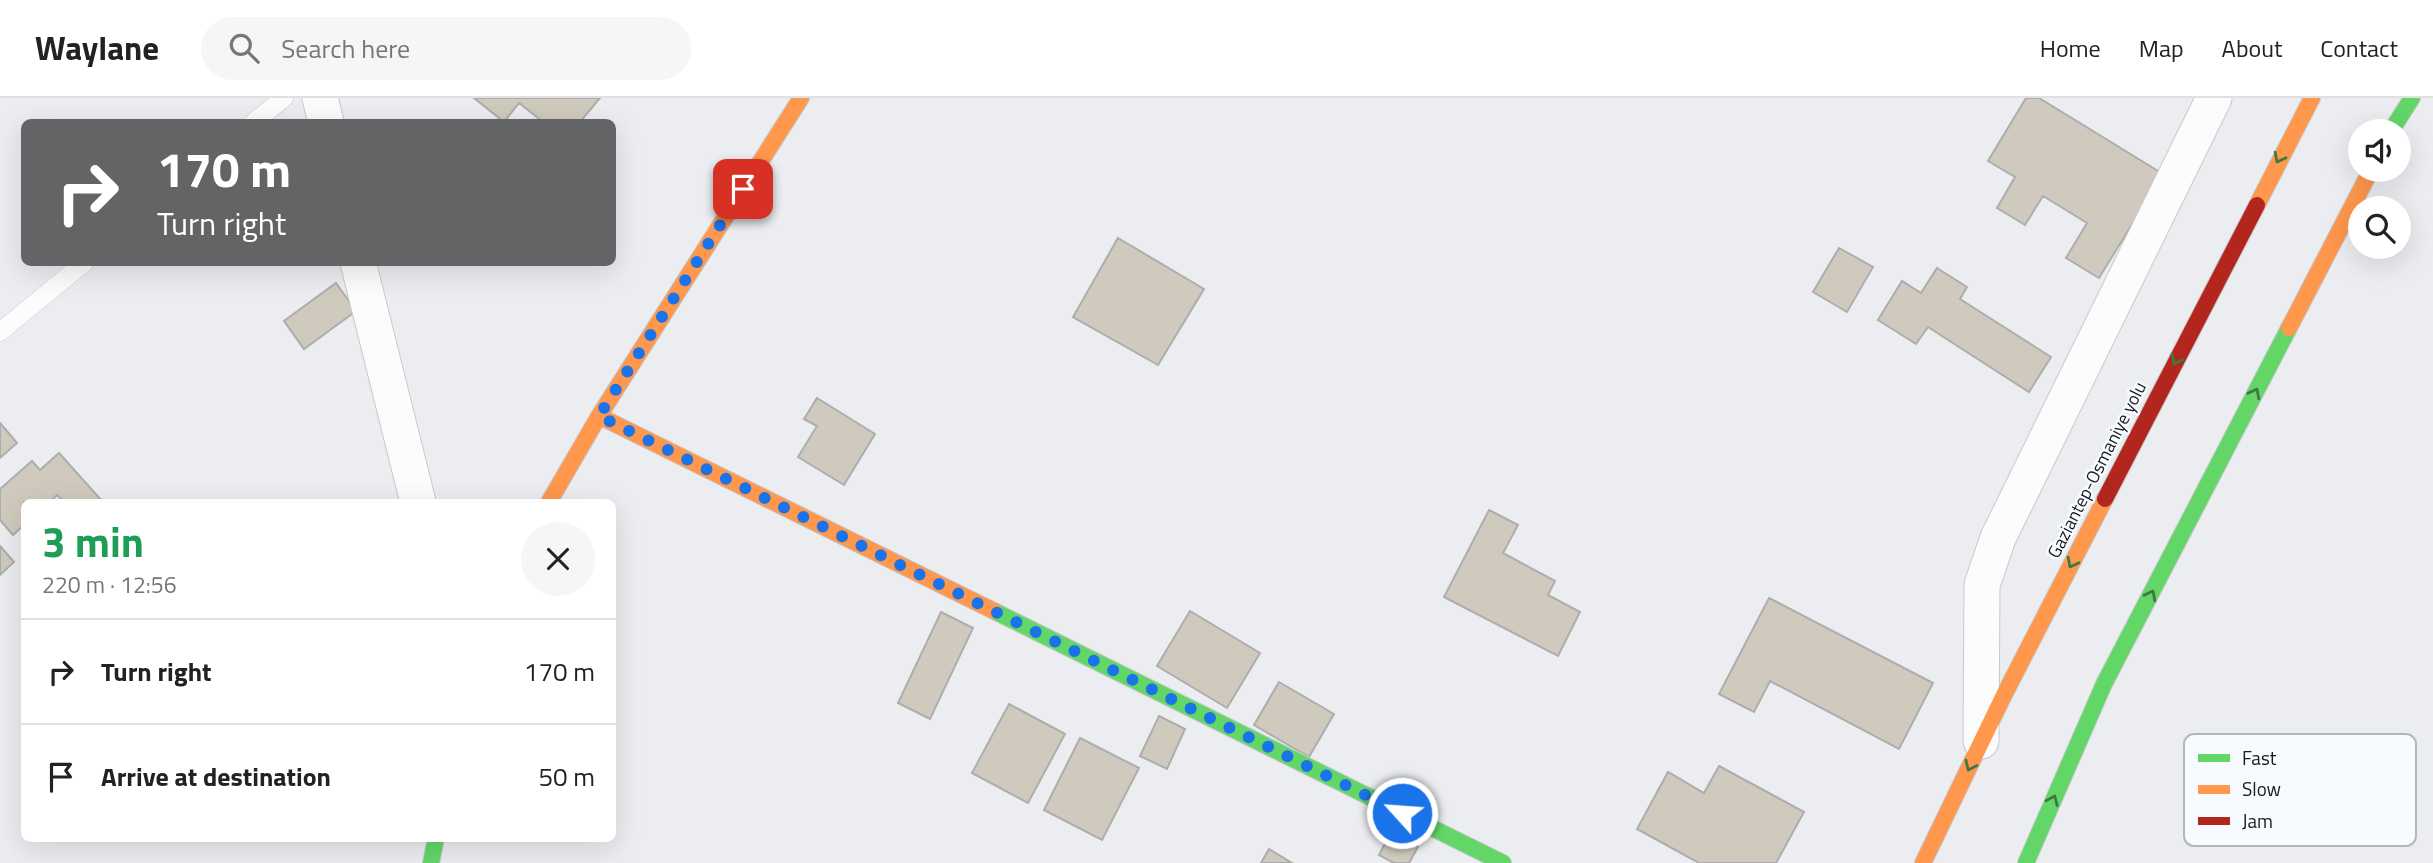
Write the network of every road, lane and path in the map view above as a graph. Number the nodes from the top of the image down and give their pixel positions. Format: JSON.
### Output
{"nodes":[{"id":1,"x":284,"y":98,"type":"edge"},
{"id":2,"x":320,"y":98,"type":"edge"},
{"id":3,"x":801,"y":98,"type":"edge"},
{"id":4,"x":2214,"y":98,"type":"edge"},
{"id":5,"x":2312,"y":98,"type":"edge"},
{"id":6,"x":2412,"y":98,"type":"edge"},
{"id":7,"x":258,"y":119,"type":"edge"},
{"id":8,"x":325,"y":119,"type":"edge"},
{"id":9,"x":2399,"y":119,"type":"edge"},
{"id":10,"x":2365,"y":182,"type":"edge"},
{"id":11,"x":80,"y":266,"type":"edge"},
{"id":12,"x":359,"y":266,"type":"edge"},
{"id":13,"x":0,"y":332,"type":"edge"},
{"id":14,"x":599,"y":416,"type":"junction"},
{"id":15,"x":417,"y":499,"type":"edge"},
{"id":16,"x":551,"y":499,"type":"edge"},
{"id":17,"x":1981,"y":741,"type":"junction"},
{"id":18,"x":435,"y":842,"type":"edge"},
{"id":19,"x":431,"y":863,"type":"edge"},
{"id":20,"x":1503,"y":863,"type":"edge"},
{"id":21,"x":1923,"y":863,"type":"edge"},
{"id":22,"x":2026,"y":863,"type":"edge"}],
"edges":[{"from":1,"to":7,"type":"lane"},
{"from":2,"to":8,"type":"street"},
{"from":3,"to":14,"type":"main road"},
{"from":4,"to":17,"type":"street"},
{"from":5,"to":17,"type":"main road","name":"Gaziantep-Osmaniye yolu","one_way":true},
{"from":6,"to":9,"type":"main road"},
{"from":22,"to":10,"type":"main road","one_way":true},
{"from":11,"to":13,"type":"lane"},
{"from":12,"to":15,"type":"street"},
{"from":14,"to":16,"type":"main road"},
{"from":14,"to":20,"type":"main road"},
{"from":17,"to":21,"type":"main road","name":"Gaziantep-Osmaniye yolu","one_way":true},
{"from":18,"to":19,"type":"main road"}]}
